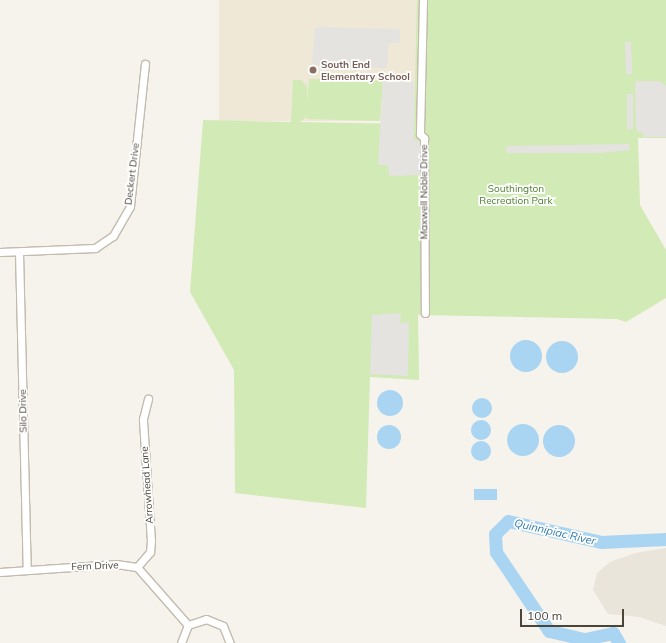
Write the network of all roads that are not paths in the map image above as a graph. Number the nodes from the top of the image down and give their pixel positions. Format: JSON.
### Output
{"nodes":[{"id":1,"x":423,"y":3,"type":"edge"},
{"id":2,"x":145,"y":64,"type":"dead end"},
{"id":3,"x":0,"y":252,"type":"edge"},
{"id":4,"x":19,"y":252,"type":"junction"},
{"id":5,"x":425,"y":313,"type":"dead end"},
{"id":6,"x":148,"y":399,"type":"dead end"},
{"id":7,"x":137,"y":567,"type":"junction"},
{"id":8,"x":27,"y":570,"type":"junction"},
{"id":9,"x":0,"y":572,"type":"edge"},
{"id":10,"x":188,"y":625,"type":"junction"},
{"id":11,"x":181,"y":643,"type":"edge"},
{"id":12,"x":230,"y":643,"type":"edge"}],
"edges":[{"from":1,"to":5,"type":"street","name":"Maxwell Noble Drive"},
{"from":2,"to":4,"type":"street","name":"Deckert Drive"},
{"from":3,"to":4,"type":"street","name":"Deckert Drive"},
{"from":4,"to":8,"type":"street","name":"Silo Drive"},
{"from":6,"to":7,"type":"street","name":"Arrowhead Lane"},
{"from":7,"to":8,"type":"street","name":"Fern Drive"},
{"from":7,"to":10,"type":"street"},
{"from":8,"to":9,"type":"street","name":"Fern Drive"},
{"from":10,"to":11,"type":"street"},
{"from":10,"to":12,"type":"street"}]}
